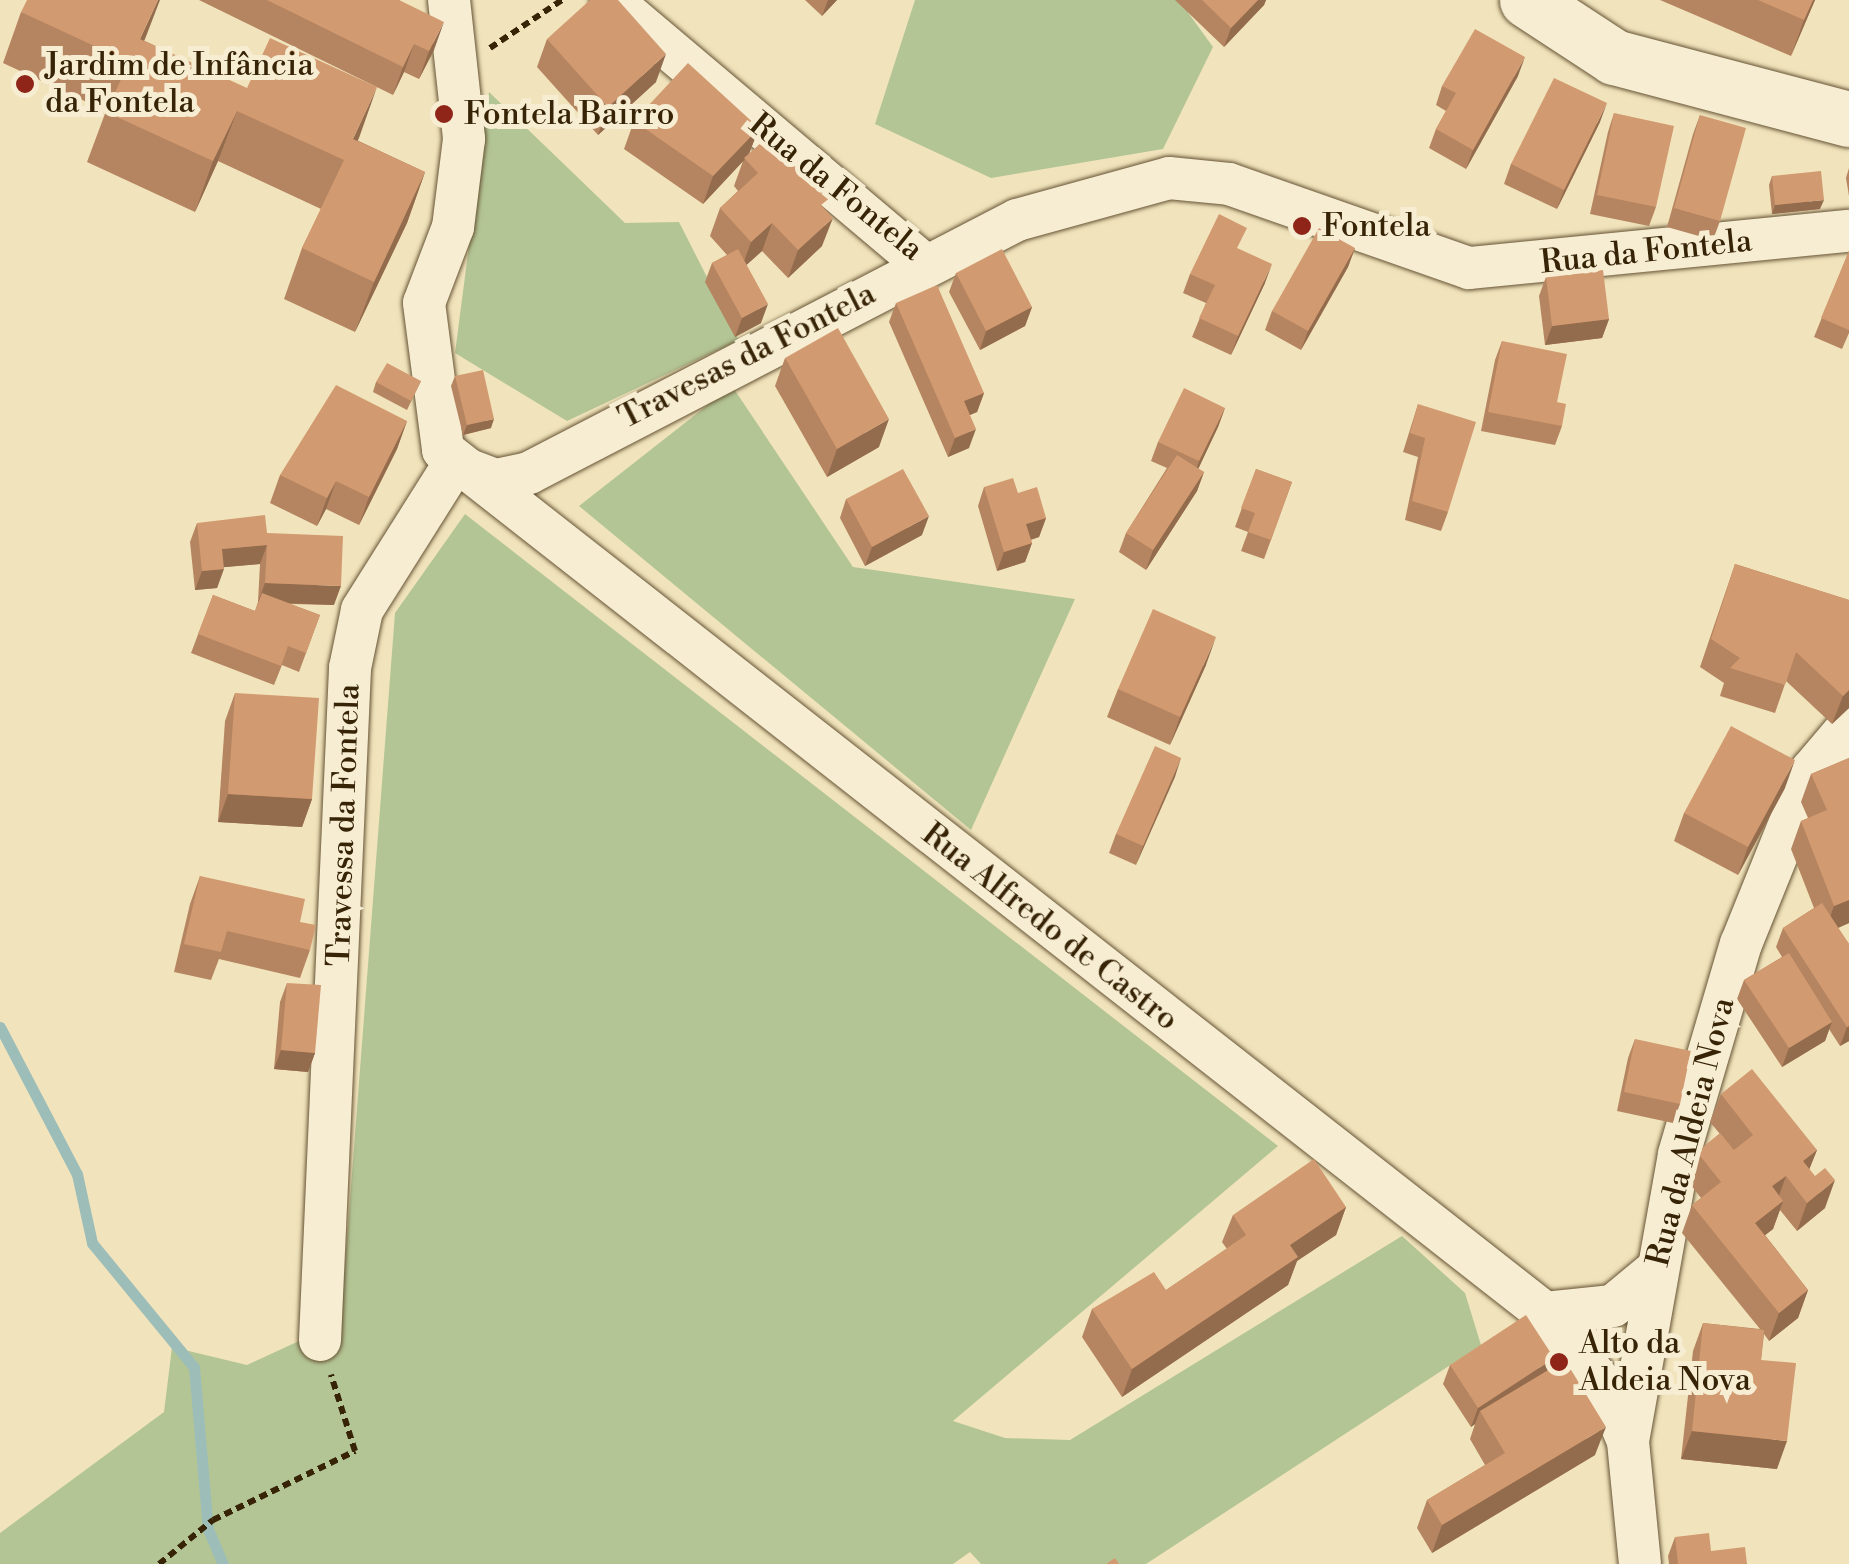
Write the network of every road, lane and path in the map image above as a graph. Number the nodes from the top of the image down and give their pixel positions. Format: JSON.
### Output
{"nodes":[{"id":1,"x":449,"y":0,"type":"edge"},
{"id":2,"x":562,"y":0,"type":"edge"},
{"id":3,"x":611,"y":0,"type":"edge"},
{"id":4,"x":1527,"y":0,"type":"edge"},
{"id":5,"x":462,"y":63,"type":"junction"},
{"id":6,"x":1849,"y":120,"type":"edge"},
{"id":7,"x":1849,"y":230,"type":"edge"},
{"id":8,"x":925,"y":265,"type":"junction"},
{"id":9,"x":570,"y":449,"type":"junction"},
{"id":10,"x":454,"y":464,"type":"junction"},
{"id":11,"x":556,"y":539,"type":"junction"},
{"id":12,"x":1849,"y":726,"type":"edge"},
{"id":13,"x":1655,"y":1272,"type":"junction"},
{"id":14,"x":1545,"y":1313,"type":"junction"},
{"id":15,"x":320,"y":1340,"type":"joint"},
{"id":16,"x":1628,"y":1441,"type":"junction"},
{"id":17,"x":159,"y":1564,"type":"edge"},
{"id":18,"x":1640,"y":1564,"type":"edge"}],
"edges":[{"from":1,"to":5,"type":"street"},
{"from":2,"to":5,"type":"path"},
{"from":3,"to":8,"type":"street","name":"Rua da Fontela"},
{"from":4,"to":6,"type":"main road"},
{"from":5,"to":10,"type":"street"},
{"from":7,"to":8,"type":"street","name":"Rua da Fontela"},
{"from":8,"to":9,"type":"street","name":"Travesas da Fontela"},
{"from":9,"to":10,"type":"street"},
{"from":9,"to":11,"type":"street"},
{"from":10,"to":11,"type":"street","name":"Rua Alfredo de Castro"},
{"from":10,"to":15,"type":"street","name":"Travessa da Fontela"},
{"from":11,"to":14,"type":"street","name":"Rua Alfredo de Castro"},
{"from":12,"to":13,"type":"street","name":"Rua da Aldeia Nova"},
{"from":13,"to":14,"type":"street"},
{"from":13,"to":16,"type":"street","name":"Rua da Aldeia Nova"},
{"from":14,"to":16,"type":"street","name":"Rua Alfredo de Castro"},
{"from":15,"to":17,"type":"path"},
{"from":16,"to":18,"type":"street","name":"Rua da Aldeia Nova"}]}
